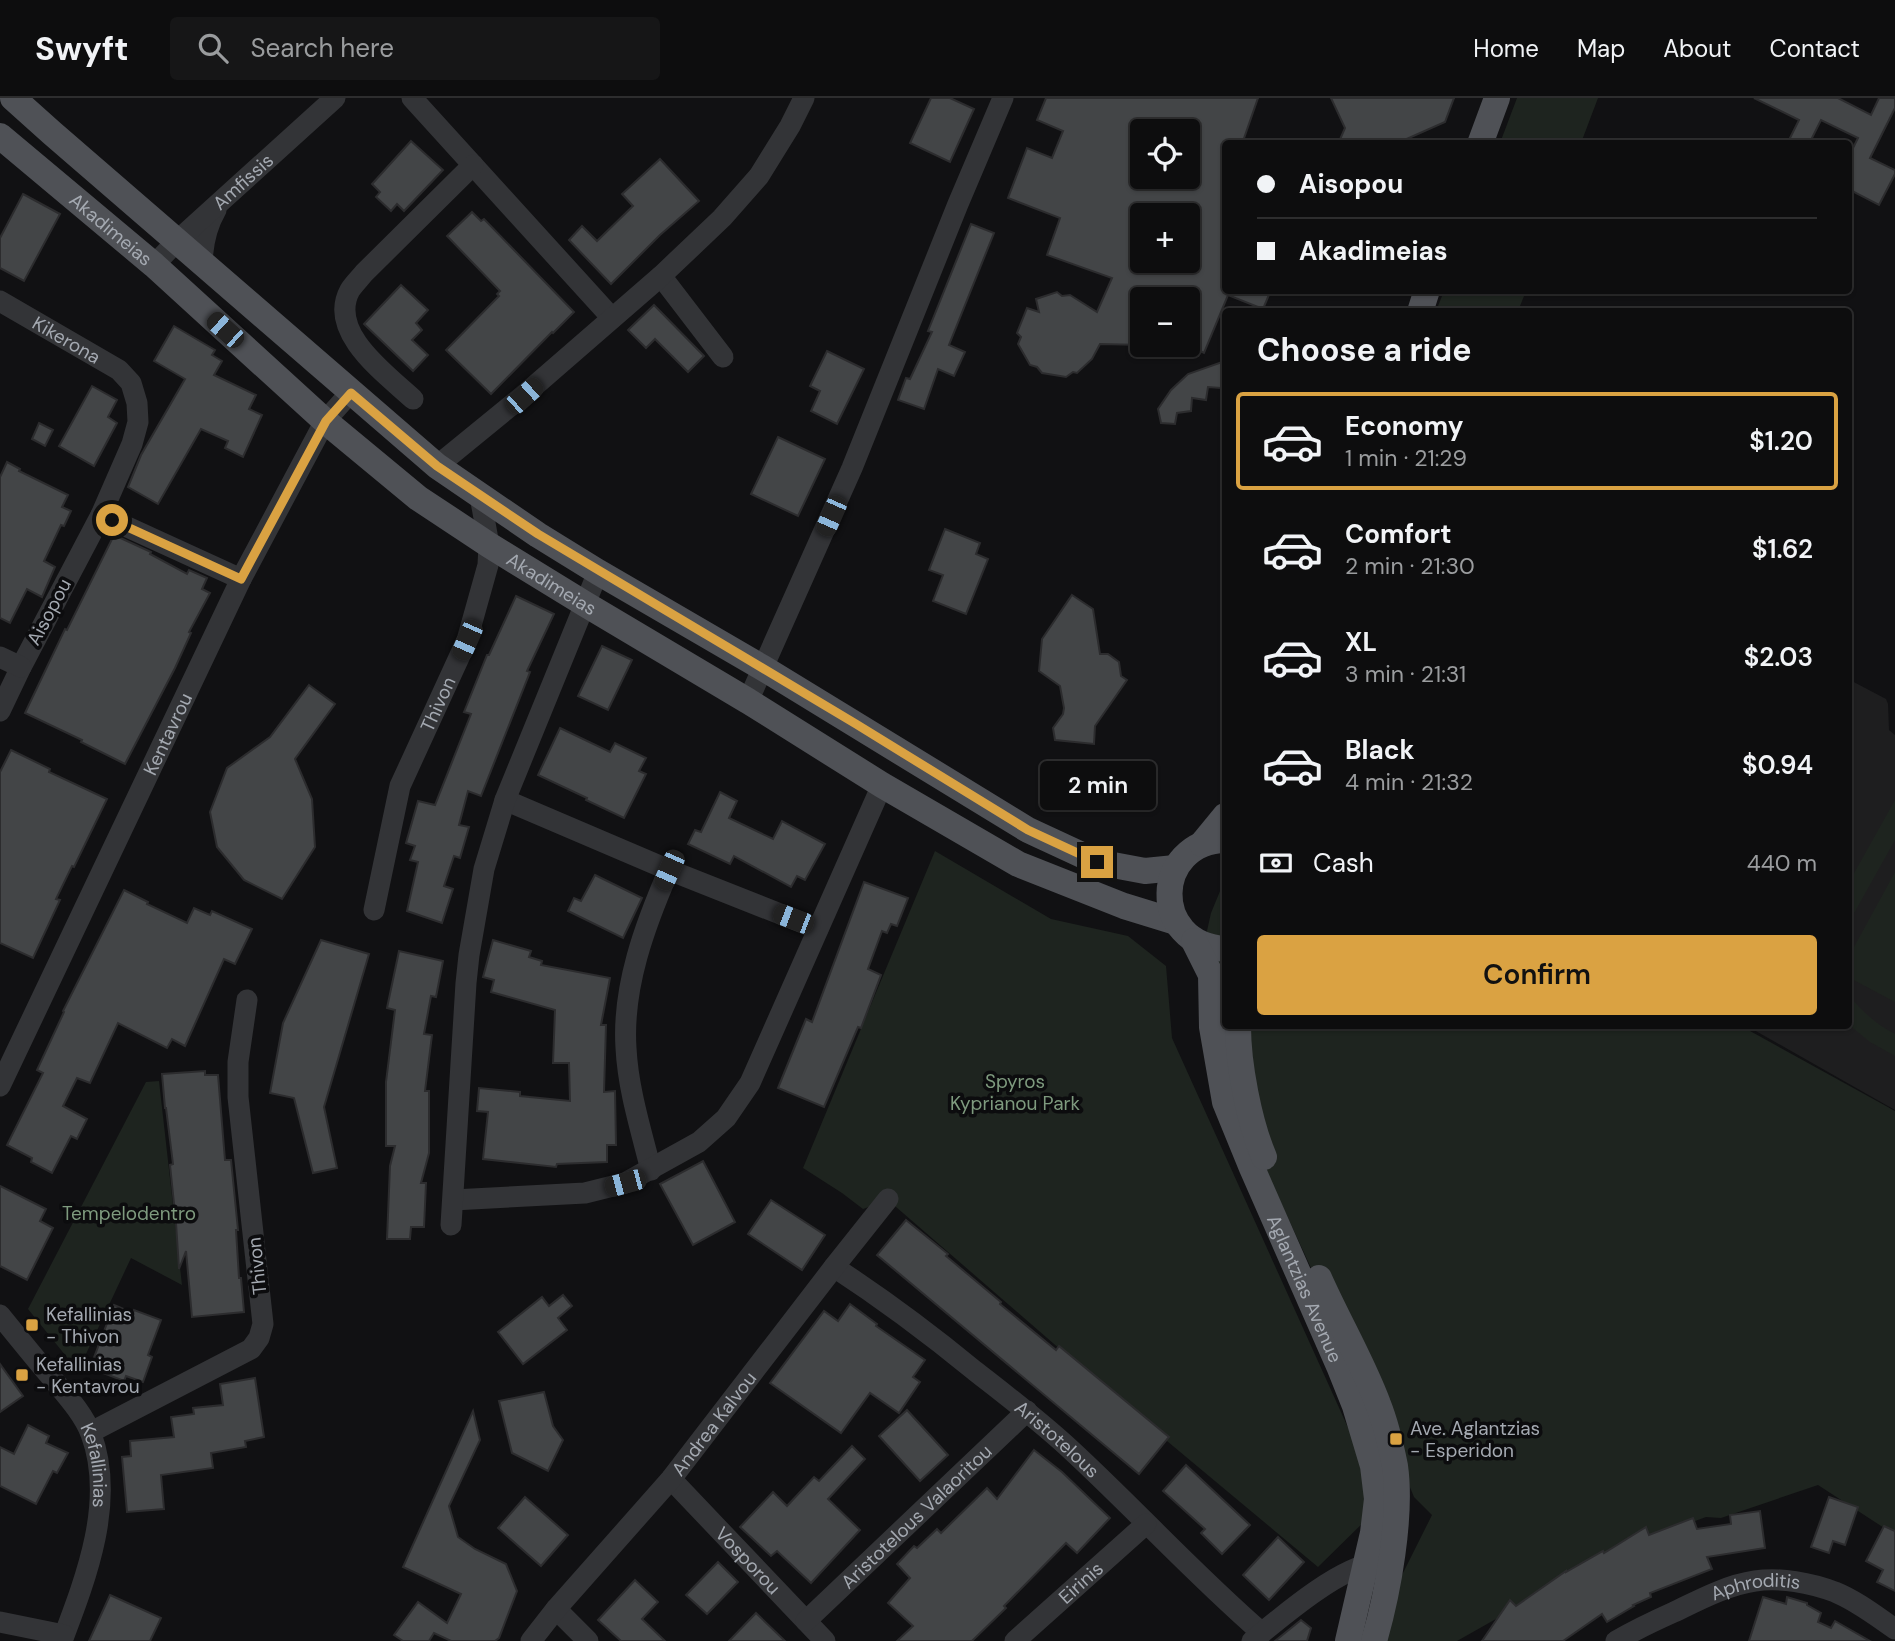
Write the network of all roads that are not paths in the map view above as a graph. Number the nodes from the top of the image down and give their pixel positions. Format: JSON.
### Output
{"nodes":[{"id":1,"x":13,"y":98,"type":"edge"},
{"id":2,"x":335,"y":98,"type":"edge"},
{"id":3,"x":412,"y":98,"type":"edge"},
{"id":4,"x":804,"y":98,"type":"edge"},
{"id":5,"x":1003,"y":98,"type":"edge"},
{"id":6,"x":1497,"y":98,"type":"edge"},
{"id":7,"x":0,"y":136,"type":"edge"},
{"id":8,"x":1481,"y":140,"type":"edge"},
{"id":9,"x":473,"y":165,"type":"junction"},
{"id":10,"x":220,"y":202,"type":"junction"},
{"id":11,"x":177,"y":241,"type":"junction"},
{"id":12,"x":202,"y":262,"type":"junction"},
{"id":13,"x":154,"y":265,"type":"junction"},
{"id":14,"x":660,"y":276,"type":"junction"},
{"id":15,"x":0,"y":301,"type":"edge"},
{"id":16,"x":612,"y":318,"type":"junction"},
{"id":17,"x":723,"y":357,"type":"dead end"},
{"id":18,"x":131,"y":383,"type":"joint"},
{"id":19,"x":351,"y":393,"type":"junction"},
{"id":20,"x":413,"y":399,"type":"dead end"},
{"id":21,"x":326,"y":421,"type":"junction"},
{"id":22,"x":437,"y":466,"type":"junction"},
{"id":23,"x":480,"y":496,"type":"junction"},
{"id":24,"x":101,"y":515,"type":"junction"},
{"id":25,"x":489,"y":545,"type":"junction"},
{"id":26,"x":598,"y":572,"type":"junction"},
{"id":27,"x":241,"y":579,"type":"junction"},
{"id":28,"x":584,"y":604,"type":"junction"},
{"id":29,"x":0,"y":657,"type":"edge"},
{"id":30,"x":21,"y":667,"type":"junction"},
{"id":31,"x":763,"y":668,"type":"junction"},
{"id":32,"x":748,"y":701,"type":"junction"},
{"id":33,"x":0,"y":710,"type":"edge"},
{"id":34,"x":882,"y":785,"type":"junction"},
{"id":35,"x":505,"y":800,"type":"junction"},
{"id":36,"x":1222,"y":823,"type":"edge"},
{"id":37,"x":1214,"y":842,"type":"edge"},
{"id":38,"x":1175,"y":868,"type":"junction"},
{"id":39,"x":669,"y":870,"type":"junction"},
{"id":40,"x":374,"y":910,"type":"dead end"},
{"id":41,"x":818,"y":929,"type":"junction"},
{"id":42,"x":1185,"y":931,"type":"junction"},
{"id":43,"x":1222,"y":949,"type":"edge"},
{"id":44,"x":247,"y":1000,"type":"dead end"},
{"id":45,"x":1238,"y":1029,"type":"edge"},
{"id":46,"x":0,"y":1086,"type":"edge"},
{"id":47,"x":651,"y":1170,"type":"junction"},
{"id":48,"x":888,"y":1199,"type":"dead end"},
{"id":49,"x":453,"y":1200,"type":"junction"},
{"id":50,"x":451,"y":1225,"type":"dead end"},
{"id":51,"x":834,"y":1267,"type":"junction"},
{"id":52,"x":0,"y":1315,"type":"edge"},
{"id":53,"x":1027,"y":1411,"type":"junction"},
{"id":54,"x":90,"y":1432,"type":"junction"},
{"id":55,"x":671,"y":1479,"type":"junction"},
{"id":56,"x":1146,"y":1524,"type":"junction"},
{"id":57,"x":1378,"y":1563,"type":"junction"},
{"id":58,"x":556,"y":1609,"type":"junction"},
{"id":59,"x":806,"y":1620,"type":"junction"},
{"id":60,"x":0,"y":1622,"type":"edge"},
{"id":61,"x":1895,"y":1629,"type":"edge"},
{"id":62,"x":1257,"y":1637,"type":"edge"},
{"id":63,"x":63,"y":1638,"type":"edge"},
{"id":64,"x":1626,"y":1639,"type":"edge"},
{"id":65,"x":531,"y":1641,"type":"edge"},
{"id":66,"x":587,"y":1641,"type":"edge"},
{"id":67,"x":825,"y":1641,"type":"edge"},
{"id":68,"x":1015,"y":1641,"type":"edge"},
{"id":69,"x":1349,"y":1641,"type":"edge"},
{"id":70,"x":1374,"y":1641,"type":"edge"}],
"edges":[{"from":1,"to":11,"type":"main road","name":"Akadimeias"},
{"from":2,"to":10,"type":"street","name":"Amfissis"},
{"from":3,"to":9,"type":"street"},
{"from":4,"to":14,"type":"street"},
{"from":5,"to":31,"type":"street"},
{"from":6,"to":8,"type":"main road"},
{"from":7,"to":13,"type":"main road","name":"Akadimeias"},
{"from":9,"to":16,"type":"street"},
{"from":9,"to":20,"type":"street"},
{"from":10,"to":11,"type":"street","name":"Amfissis"},
{"from":10,"to":12,"type":"street"},
{"from":11,"to":12,"type":"main road","name":"Akadimeias"},
{"from":11,"to":13,"type":"street","name":"Amfissis"},
{"from":12,"to":19,"type":"main road","name":"Akadimeias"},
{"from":13,"to":21,"type":"main road","name":"Akadimeias"},
{"from":14,"to":16,"type":"street"},
{"from":14,"to":17,"type":"street"},
{"from":15,"to":18,"type":"street","name":"Kikerona"},
{"from":16,"to":22,"type":"street"},
{"from":18,"to":24,"type":"street","name":"Aisopou"},
{"from":19,"to":21,"type":"street","name":"Kentavrou"},
{"from":19,"to":22,"type":"main road","name":"Akadimeias"},
{"from":21,"to":25,"type":"main road","name":"Akadimeias"},
{"from":21,"to":27,"type":"street","name":"Kentavrou"},
{"from":22,"to":23,"type":"main road","name":"Akadimeias"},
{"from":23,"to":25,"type":"street","name":"Thivon"},
{"from":23,"to":26,"type":"main road","name":"Akadimeias"},
{"from":24,"to":27,"type":"street"},
{"from":24,"to":30,"type":"street","name":"Aisopou"},
{"from":25,"to":28,"type":"main road","name":"Akadimeias"},
{"from":25,"to":40,"type":"street","name":"Thivon"},
{"from":26,"to":28,"type":"street"},
{"from":26,"to":31,"type":"main road","name":"Akadimeias"},
{"from":27,"to":46,"type":"street","name":"Kentavrou"},
{"from":28,"to":32,"type":"main road","name":"Akadimeias"},
{"from":28,"to":35,"type":"street"},
{"from":29,"to":30,"type":"street"},
{"from":30,"to":33,"type":"street","name":"Aisopou"},
{"from":31,"to":32,"type":"street"},
{"from":31,"to":38,"type":"main road","name":"Akadimeias"},
{"from":32,"to":34,"type":"main road","name":"Akadimeias"},
{"from":34,"to":41,"type":"street"},
{"from":34,"to":42,"type":"main road","name":"Akadimeias"},
{"from":35,"to":39,"type":"street"},
{"from":35,"to":49,"type":"street"},
{"from":36,"to":37,"type":"main road"},
{"from":37,"to":38,"type":"main road"},
{"from":38,"to":42,"type":"main road","name":"Aglantzias Avenue"},
{"from":39,"to":41,"type":"street"},
{"from":39,"to":47,"type":"street"},
{"from":41,"to":47,"type":"street"},
{"from":42,"to":43,"type":"main road","name":"Akadimeias"},
{"from":42,"to":57,"type":"main road","name":"Aglantzias Avenue"},
{"from":44,"to":54,"type":"street","name":"Thivon"},
{"from":45,"to":57,"type":"main road","name":"Aglantzias Avenue"},
{"from":47,"to":49,"type":"street"},
{"from":48,"to":51,"type":"street","name":"Andrea Kalvou"},
{"from":49,"to":50,"type":"street"},
{"from":51,"to":53,"type":"street","name":"Aristotelous"},
{"from":51,"to":55,"type":"street","name":"Andrea Kalvou"},
{"from":52,"to":54,"type":"street","name":"Kefallinias"},
{"from":53,"to":56,"type":"street","name":"Aristotelous"},
{"from":53,"to":59,"type":"street","name":"Aristotelous Valaoritou"},
{"from":54,"to":63,"type":"street","name":"Kefallinias"},
{"from":55,"to":58,"type":"street","name":"Andrea Kalvou"},
{"from":55,"to":59,"type":"street","name":"Vosporou"},
{"from":56,"to":62,"type":"street","name":"Aristotelous"},
{"from":56,"to":68,"type":"street","name":"Eirinis"},
{"from":57,"to":62,"type":"street"},
{"from":57,"to":69,"type":"main road","name":"Aglantzias Avenue"},
{"from":57,"to":70,"type":"main road","name":"Aglantzias Avenue"},
{"from":58,"to":65,"type":"street","name":"Andrea Kalvou"},
{"from":58,"to":66,"type":"street"},
{"from":59,"to":67,"type":"street","name":"Vosporou"},
{"from":60,"to":63,"type":"street"},
{"from":61,"to":64,"type":"street","name":"Aphroditis"}]}
